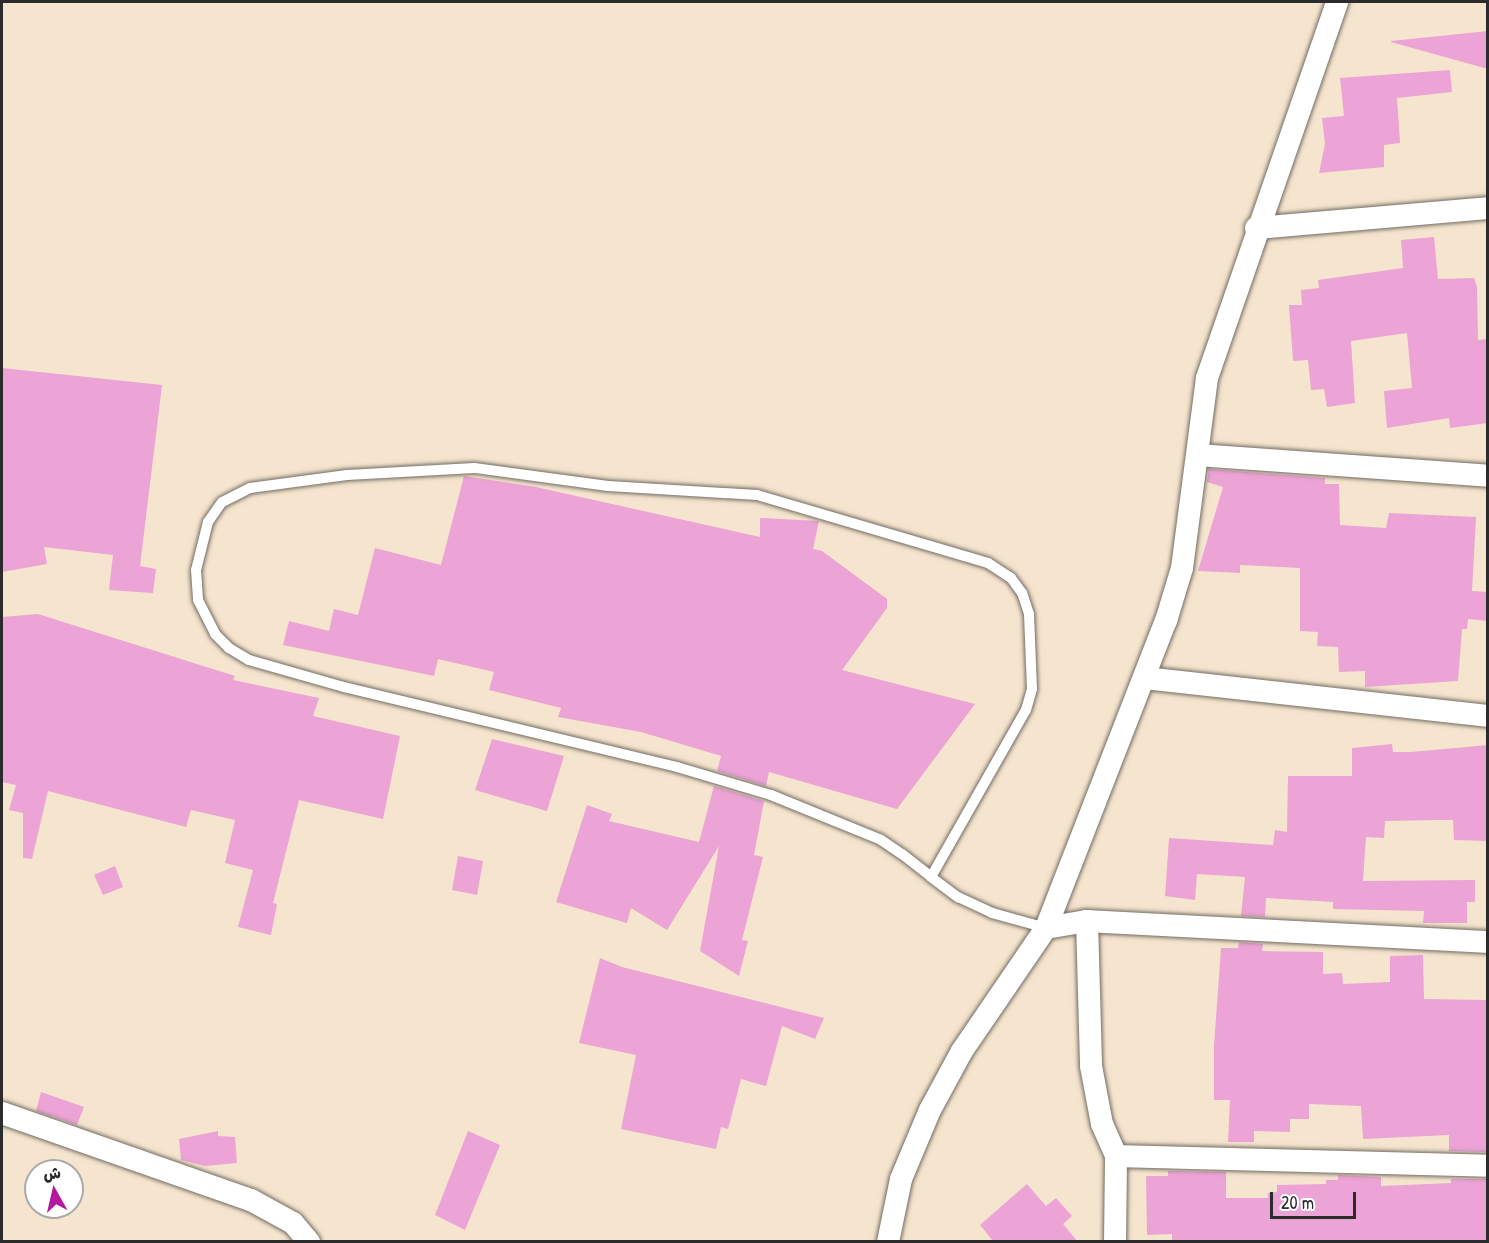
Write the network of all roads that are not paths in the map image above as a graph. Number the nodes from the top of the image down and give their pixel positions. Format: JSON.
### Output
{"nodes":[{"id":1,"x":1337,"y":2,"type":"edge"},
{"id":2,"x":1488,"y":208,"type":"edge"},
{"id":3,"x":1256,"y":228,"type":"junction"},
{"id":4,"x":1198,"y":455,"type":"junction"},
{"id":5,"x":1488,"y":476,"type":"edge"},
{"id":6,"x":1144,"y":678,"type":"junction"},
{"id":7,"x":1488,"y":716,"type":"edge"},
{"id":8,"x":931,"y":877,"type":"junction"},
{"id":9,"x":1087,"y":921,"type":"junction"},
{"id":10,"x":1046,"y":928,"type":"junction"},
{"id":11,"x":1488,"y":942,"type":"edge"},
{"id":12,"x":2,"y":1113,"type":"edge"},
{"id":13,"x":1116,"y":1156,"type":"junction"},
{"id":14,"x":1488,"y":1166,"type":"edge"},
{"id":15,"x":309,"y":1242,"type":"edge"},
{"id":16,"x":888,"y":1242,"type":"edge"},
{"id":17,"x":1114,"y":1242,"type":"edge"}],
"edges":[{"from":1,"to":3,"type":"street"},
{"from":2,"to":3,"type":"street"},
{"from":3,"to":4,"type":"street"},
{"from":4,"to":5,"type":"street"},
{"from":4,"to":6,"type":"street"},
{"from":6,"to":7,"type":"street"},
{"from":6,"to":10,"type":"street"},
{"from":8,"to":8,"type":"lane"},
{"from":8,"to":10,"type":"lane"},
{"from":9,"to":10,"type":"street"},
{"from":9,"to":11,"type":"street"},
{"from":9,"to":13,"type":"street"},
{"from":10,"to":16,"type":"street"},
{"from":12,"to":15,"type":"street"},
{"from":13,"to":14,"type":"street"},
{"from":13,"to":17,"type":"street"}]}
